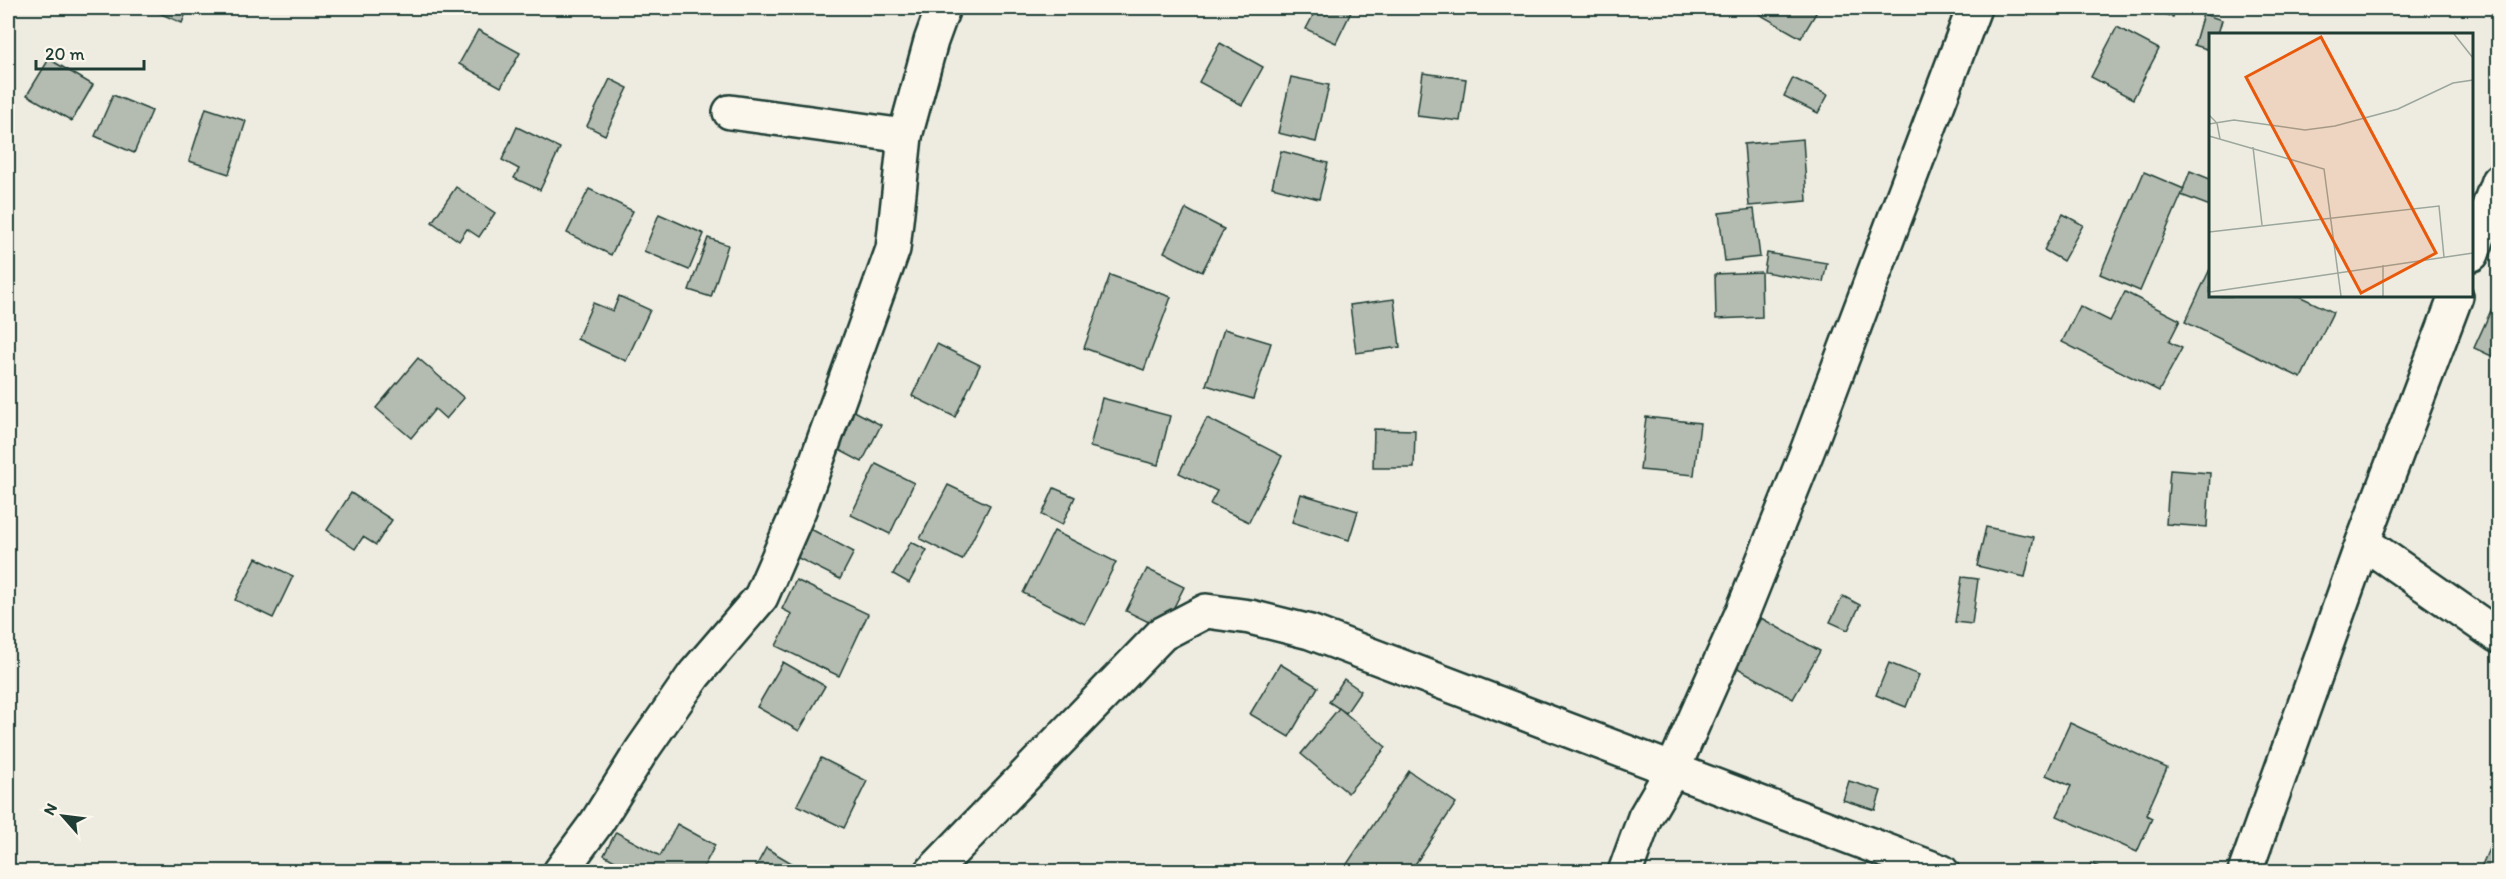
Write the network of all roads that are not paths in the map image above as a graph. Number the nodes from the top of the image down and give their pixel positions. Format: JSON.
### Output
{"nodes":[{"id":1,"x":943,"y":8,"type":"edge"},
{"id":2,"x":1974,"y":8,"type":"edge"},
{"id":3,"x":729,"y":112,"type":"dead end"},
{"id":4,"x":905,"y":136,"type":"junction"},
{"id":5,"x":2499,"y":181,"type":"edge"},
{"id":6,"x":2473,"y":251,"type":"edge"},
{"id":7,"x":2456,"y":297,"type":"edge"},
{"id":8,"x":2363,"y":542,"type":"junction"},
{"id":9,"x":2499,"y":636,"type":"edge"},
{"id":10,"x":1673,"y":769,"type":"junction"},
{"id":11,"x":560,"y":872,"type":"edge"},
{"id":12,"x":932,"y":872,"type":"edge"},
{"id":13,"x":1625,"y":872,"type":"edge"},
{"id":14,"x":1942,"y":872,"type":"edge"},
{"id":15,"x":2245,"y":872,"type":"edge"}],
"edges":[{"from":1,"to":4,"type":"street"},
{"from":2,"to":10,"type":"street"},
{"from":3,"to":4,"type":"street"},
{"from":4,"to":11,"type":"street"},
{"from":5,"to":6,"type":"street"},
{"from":7,"to":8,"type":"street"},
{"from":8,"to":9,"type":"street"},
{"from":8,"to":15,"type":"street"},
{"from":10,"to":12,"type":"street"},
{"from":10,"to":13,"type":"street"},
{"from":10,"to":14,"type":"street"}]}
